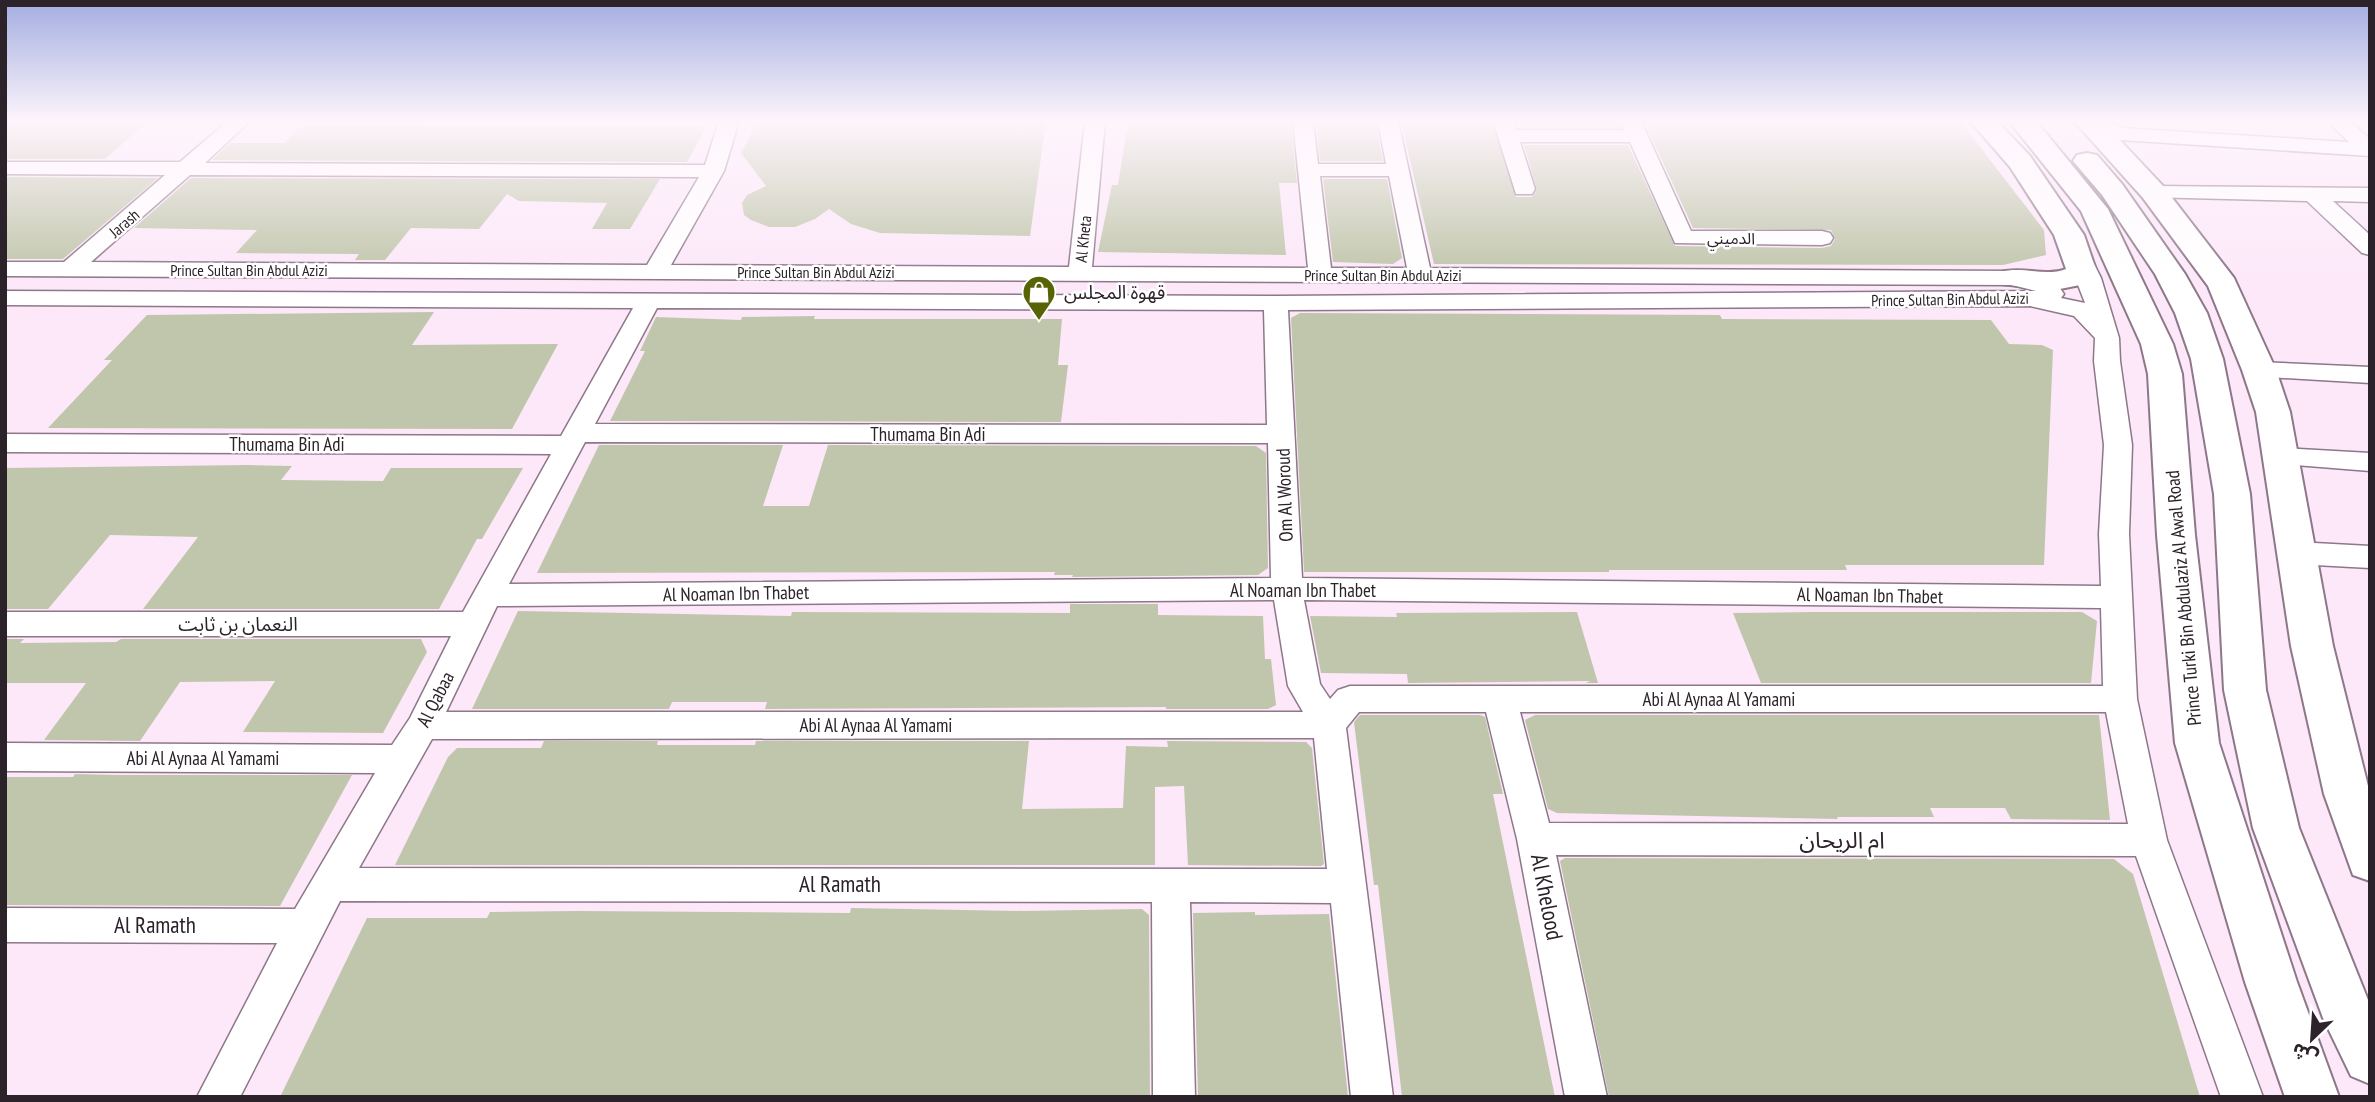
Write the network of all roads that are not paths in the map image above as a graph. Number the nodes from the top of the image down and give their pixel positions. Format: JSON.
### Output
{"nodes":[{"id":1,"x":182,"y":172,"type":"edge"},
{"id":2,"x":712,"y":172,"type":"edge"},
{"id":3,"x":1090,"y":172,"type":"edge"},
{"id":4,"x":1307,"y":172,"type":"edge"},
{"id":5,"x":1399,"y":172,"type":"edge"},
{"id":6,"x":1519,"y":172,"type":"edge"},
{"id":7,"x":1654,"y":172,"type":"edge"},
{"id":8,"x":2027,"y":172,"type":"edge"},
{"id":9,"x":2045,"y":172,"type":"edge"},
{"id":10,"x":2064,"y":172,"type":"edge"},
{"id":11,"x":2097,"y":172,"type":"edge"},
{"id":12,"x":2128,"y":172,"type":"edge"},
{"id":13,"x":2136,"y":172,"type":"edge"},
{"id":14,"x":1524,"y":189,"type":"dead end"},
{"id":15,"x":2154,"y":192,"type":"junction"},
{"id":16,"x":2314,"y":195,"type":"junction"},
{"id":17,"x":2370,"y":195,"type":"edge"},
{"id":18,"x":2069,"y":235,"type":"junction"},
{"id":19,"x":1822,"y":238,"type":"dead end"},
{"id":20,"x":2370,"y":247,"type":"edge"},
{"id":21,"x":5,"y":269,"type":"edge"},
{"id":22,"x":70,"y":269,"type":"junction"},
{"id":23,"x":1080,"y":273,"type":"junction"},
{"id":24,"x":1320,"y":275,"type":"junction"},
{"id":25,"x":1420,"y":275,"type":"junction"},
{"id":26,"x":652,"y":286,"type":"junction"},
{"id":27,"x":2021,"y":289,"type":"junction"},
{"id":28,"x":11,"y":303,"type":"edge"},
{"id":29,"x":1276,"y":303,"type":"junction"},
{"id":30,"x":2152,"y":329,"type":"junction"},
{"id":31,"x":2107,"y":338,"type":"junction"},
{"id":32,"x":2259,"y":370,"type":"junction"},
{"id":33,"x":2370,"y":375,"type":"edge"},
{"id":34,"x":1282,"y":434,"type":"junction"},
{"id":35,"x":572,"y":439,"type":"junction"},
{"id":36,"x":5,"y":443,"type":"edge"},
{"id":37,"x":2280,"y":457,"type":"junction"},
{"id":38,"x":2370,"y":461,"type":"edge"},
{"id":39,"x":2232,"y":494,"type":"junction"},
{"id":40,"x":2296,"y":553,"type":"junction"},
{"id":41,"x":2370,"y":557,"type":"edge"},
{"id":42,"x":1287,"y":589,"type":"junction"},
{"id":43,"x":489,"y":595,"type":"junction"},
{"id":44,"x":2117,"y":597,"type":"junction"},
{"id":45,"x":5,"y":624,"type":"edge"},
{"id":46,"x":472,"y":624,"type":"junction"},
{"id":47,"x":2120,"y":699,"type":"junction"},
{"id":48,"x":1500,"y":700,"type":"junction"},
{"id":49,"x":1329,"y":725,"type":"junction"},
{"id":50,"x":423,"y":726,"type":"junction"},
{"id":51,"x":5,"y":757,"type":"edge"},
{"id":52,"x":401,"y":759,"type":"junction"},
{"id":53,"x":2358,"y":794,"type":"edge"},
{"id":54,"x":1535,"y":839,"type":"junction"},
{"id":55,"x":2149,"y":841,"type":"junction"},
{"id":56,"x":2370,"y":860,"type":"edge"},
{"id":57,"x":331,"y":884,"type":"junction"},
{"id":58,"x":1171,"y":884,"type":"junction"},
{"id":59,"x":1349,"y":886,"type":"junction"},
{"id":60,"x":5,"y":925,"type":"edge"},
{"id":61,"x":306,"y":926,"type":"junction"},
{"id":62,"x":2363,"y":1042,"type":"edge"},
{"id":63,"x":218,"y":1097,"type":"edge"},
{"id":64,"x":1174,"y":1097,"type":"edge"},
{"id":65,"x":1372,"y":1097,"type":"edge"},
{"id":66,"x":1586,"y":1097,"type":"edge"},
{"id":67,"x":2242,"y":1097,"type":"edge"},
{"id":68,"x":2312,"y":1097,"type":"edge"}],
"edges":[{"from":1,"to":22,"type":"street","name":"Jarash"},
{"from":2,"to":26,"type":"street","name":"Al Qabaa"},
{"from":3,"to":23,"type":"street","name":"Al Kheta"},
{"from":4,"to":24,"type":"street"},
{"from":5,"to":25,"type":"street"},
{"from":6,"to":14,"type":"street"},
{"from":7,"to":19,"type":"street","name":"الدميني"},
{"from":8,"to":18,"type":"main road"},
{"from":9,"to":30,"type":"main road"},
{"from":10,"to":30,"type":"main road","name":"Prince Turki Bin Abdulaziz Al Awal Road"},
{"from":11,"to":39,"type":"main road"},
{"from":12,"to":39,"type":"main road"},
{"from":13,"to":15,"type":"main road"},
{"from":15,"to":16,"type":"street"},
{"from":15,"to":32,"type":"main road"},
{"from":16,"to":17,"type":"street"},
{"from":16,"to":20,"type":"street"},
{"from":18,"to":27,"type":"main road"},
{"from":18,"to":31,"type":"street"},
{"from":21,"to":22,"type":"street","name":"Prince Sultan Bin Abdul Azizi"},
{"from":22,"to":26,"type":"street","name":"Prince Sultan Bin Abdul Azizi"},
{"from":23,"to":24,"type":"street","name":"Prince Sultan Bin Abdul Azizi"},
{"from":23,"to":26,"type":"street","name":"Prince Sultan Bin Abdul Azizi"},
{"from":24,"to":25,"type":"street","name":"Prince Sultan Bin Abdul Azizi"},
{"from":25,"to":27,"type":"street","name":"Prince Sultan Bin Abdul Azizi"},
{"from":26,"to":28,"type":"street","name":"Prince Sultan Bin Abdul Azizi"},
{"from":26,"to":29,"type":"street","name":"Prince Sultan Bin Abdul Azizi"},
{"from":26,"to":35,"type":"street","name":"Al Qabaa"},
{"from":27,"to":29,"type":"street","name":"Prince Sultan Bin Abdul Azizi"},
{"from":27,"to":31,"type":"street"},
{"from":29,"to":34,"type":"street","name":"Om Al Woroud"},
{"from":30,"to":68,"type":"main road","name":"Prince Turki Bin Abdulaziz Al Awal Road"},
{"from":31,"to":44,"type":"street"},
{"from":32,"to":33,"type":"street"},
{"from":32,"to":37,"type":"main road"},
{"from":34,"to":35,"type":"street","name":"Thumama Bin Adi"},
{"from":34,"to":42,"type":"street","name":"Om Al Woroud"},
{"from":35,"to":36,"type":"street","name":"Thumama Bin Adi"},
{"from":35,"to":43,"type":"street","name":"Al Qabaa"},
{"from":37,"to":38,"type":"street"},
{"from":37,"to":40,"type":"main road"},
{"from":39,"to":62,"type":"main road"},
{"from":40,"to":41,"type":"street"},
{"from":40,"to":53,"type":"main road"},
{"from":42,"to":43,"type":"street","name":"Al Noaman Ibn Thabet"},
{"from":42,"to":44,"type":"street","name":"Al Noaman Ibn Thabet"},
{"from":42,"to":49,"type":"street","name":"Om Al Woroud"},
{"from":43,"to":46,"type":"street","name":"Al Qabaa"},
{"from":44,"to":47,"type":"street"},
{"from":45,"to":46,"type":"street","name":"النعمان بن ثابت"},
{"from":46,"to":50,"type":"street","name":"Al Qabaa"},
{"from":47,"to":48,"type":"street","name":"Abi Al Aynaa Al Yamami"},
{"from":47,"to":55,"type":"street"},
{"from":48,"to":49,"type":"street","name":"Abi Al Aynaa Al Yamami"},
{"from":48,"to":54,"type":"street","name":"Al Khelood"},
{"from":49,"to":50,"type":"street","name":"Abi Al Aynaa Al Yamami"},
{"from":49,"to":59,"type":"street"},
{"from":50,"to":52,"type":"street","name":"Al Qabaa"},
{"from":51,"to":52,"type":"street","name":"Abi Al Aynaa Al Yamami"},
{"from":52,"to":57,"type":"street","name":"Al Qabaa"},
{"from":53,"to":56,"type":"main road"},
{"from":54,"to":55,"type":"street","name":"ام الريحان"},
{"from":54,"to":66,"type":"street","name":"Al Khelood"},
{"from":55,"to":67,"type":"street"},
{"from":57,"to":58,"type":"street","name":"Al Ramath"},
{"from":57,"to":61,"type":"street","name":"Al Qabaa"},
{"from":58,"to":59,"type":"street","name":"Al Ramath"},
{"from":58,"to":64,"type":"street"},
{"from":59,"to":65,"type":"street"},
{"from":60,"to":61,"type":"street","name":"Al Ramath"},
{"from":61,"to":63,"type":"street","name":"Al Qabaa"}]}
